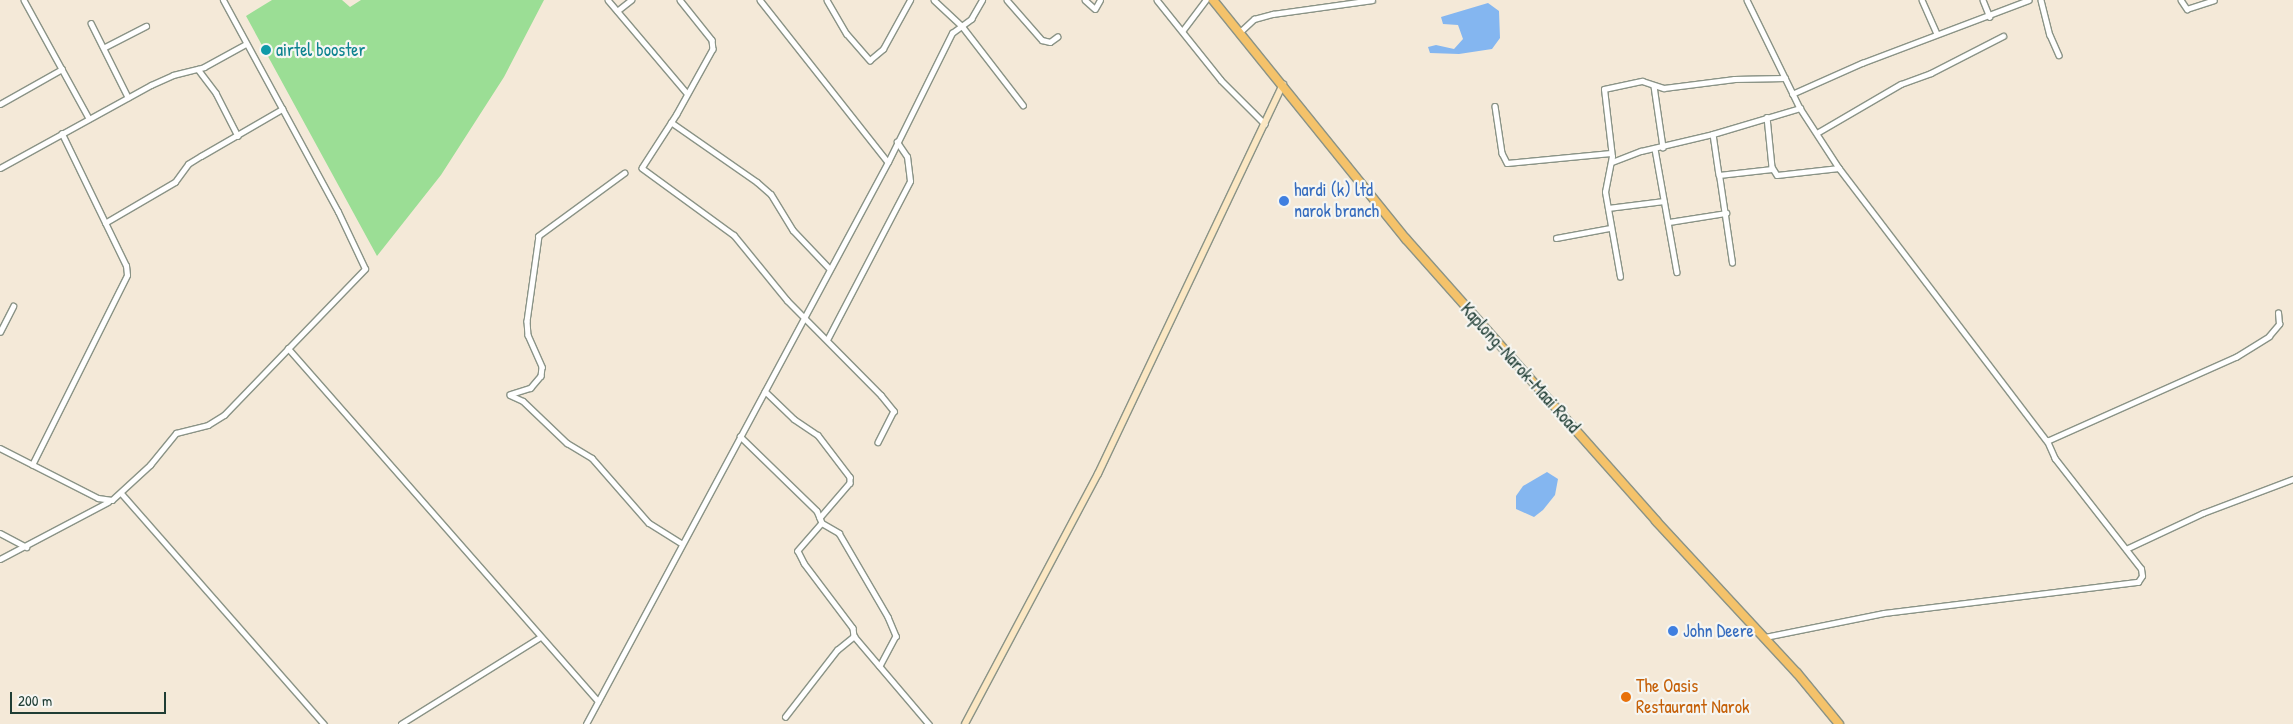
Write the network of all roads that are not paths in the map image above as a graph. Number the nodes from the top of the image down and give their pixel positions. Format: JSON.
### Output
{"nodes":[{"id":1,"x":24,"y":0,"type":"edge"},
{"id":2,"x":223,"y":0,"type":"edge"},
{"id":3,"x":608,"y":0,"type":"edge"},
{"id":4,"x":630,"y":0,"type":"edge"},
{"id":5,"x":680,"y":0,"type":"edge"},
{"id":6,"x":760,"y":0,"type":"edge"},
{"id":7,"x":827,"y":0,"type":"edge"},
{"id":8,"x":910,"y":0,"type":"edge"},
{"id":9,"x":934,"y":0,"type":"edge"},
{"id":10,"x":982,"y":0,"type":"edge"},
{"id":11,"x":1007,"y":0,"type":"edge"},
{"id":12,"x":1085,"y":0,"type":"edge"},
{"id":13,"x":1100,"y":0,"type":"edge"},
{"id":14,"x":1157,"y":0,"type":"edge"},
{"id":15,"x":1206,"y":0,"type":"edge"},
{"id":16,"x":1214,"y":0,"type":"edge"},
{"id":17,"x":1372,"y":0,"type":"edge"},
{"id":18,"x":1747,"y":0,"type":"edge"},
{"id":19,"x":1922,"y":0,"type":"edge"},
{"id":20,"x":1983,"y":0,"type":"edge"},
{"id":21,"x":2029,"y":0,"type":"edge"},
{"id":22,"x":2041,"y":0,"type":"edge"},
{"id":23,"x":2181,"y":0,"type":"edge"},
{"id":24,"x":2214,"y":0,"type":"edge"},
{"id":25,"x":617,"y":11,"type":"junction"},
{"id":26,"x":1990,"y":17,"type":"junction"},
{"id":27,"x":92,"y":24,"type":"dead end"},
{"id":28,"x":146,"y":26,"type":"dead end"},
{"id":29,"x":962,"y":26,"type":"junction"},
{"id":30,"x":1183,"y":30,"type":"junction"},
{"id":31,"x":1240,"y":32,"type":"junction"},
{"id":32,"x":1937,"y":34,"type":"junction"},
{"id":33,"x":2003,"y":36,"type":"dead end"},
{"id":34,"x":1057,"y":37,"type":"dead end"},
{"id":35,"x":246,"y":44,"type":"junction"},
{"id":36,"x":105,"y":47,"type":"junction"},
{"id":37,"x":2059,"y":55,"type":"dead end"},
{"id":38,"x":198,"y":69,"type":"junction"},
{"id":39,"x":62,"y":70,"type":"junction"},
{"id":40,"x":1785,"y":78,"type":"junction"},
{"id":41,"x":1283,"y":85,"type":"junction"},
{"id":42,"x":1654,"y":86,"type":"junction"},
{"id":43,"x":687,"y":93,"type":"junction"},
{"id":44,"x":1792,"y":94,"type":"junction"},
{"id":45,"x":128,"y":97,"type":"junction"},
{"id":46,"x":0,"y":104,"type":"edge"},
{"id":47,"x":1023,"y":105,"type":"dead end"},
{"id":48,"x":1495,"y":106,"type":"dead end"},
{"id":49,"x":1800,"y":108,"type":"junction"},
{"id":50,"x":282,"y":109,"type":"junction"},
{"id":51,"x":1767,"y":117,"type":"junction"},
{"id":52,"x":89,"y":118,"type":"junction"},
{"id":53,"x":671,"y":122,"type":"junction"},
{"id":54,"x":1265,"y":124,"type":"junction"},
{"id":55,"x":1817,"y":132,"type":"junction"},
{"id":56,"x":62,"y":134,"type":"junction"},
{"id":57,"x":1712,"y":134,"type":"junction"},
{"id":58,"x":238,"y":136,"type":"junction"},
{"id":59,"x":897,"y":142,"type":"junction"},
{"id":60,"x":1663,"y":147,"type":"junction"},
{"id":61,"x":1655,"y":149,"type":"junction"},
{"id":62,"x":1610,"y":153,"type":"junction"},
{"id":63,"x":888,"y":162,"type":"junction"},
{"id":64,"x":1612,"y":162,"type":"junction"},
{"id":65,"x":0,"y":168,"type":"edge"},
{"id":66,"x":1839,"y":168,"type":"junction"},
{"id":67,"x":1772,"y":169,"type":"junction"},
{"id":68,"x":624,"y":173,"type":"dead end"},
{"id":69,"x":1719,"y":175,"type":"junction"},
{"id":70,"x":1664,"y":201,"type":"junction"},
{"id":71,"x":1608,"y":208,"type":"junction"},
{"id":72,"x":1726,"y":214,"type":"junction"},
{"id":73,"x":1669,"y":222,"type":"junction"},
{"id":74,"x":105,"y":223,"type":"junction"},
{"id":75,"x":1610,"y":228,"type":"junction"},
{"id":76,"x":1556,"y":238,"type":"dead end"},
{"id":77,"x":1732,"y":264,"type":"dead end"},
{"id":78,"x":829,"y":268,"type":"junction"},
{"id":79,"x":1677,"y":272,"type":"dead end"},
{"id":80,"x":1620,"y":277,"type":"dead end"},
{"id":81,"x":13,"y":306,"type":"dead end"},
{"id":82,"x":2278,"y":313,"type":"dead end"},
{"id":83,"x":804,"y":318,"type":"junction"},
{"id":84,"x":0,"y":332,"type":"edge"},
{"id":85,"x":827,"y":340,"type":"junction"},
{"id":86,"x":288,"y":348,"type":"junction"},
{"id":87,"x":765,"y":391,"type":"junction"},
{"id":88,"x":740,"y":436,"type":"junction"},
{"id":89,"x":2047,"y":441,"type":"junction"},
{"id":90,"x":878,"y":442,"type":"dead end"},
{"id":91,"x":0,"y":448,"type":"edge"},
{"id":92,"x":32,"y":465,"type":"junction"},
{"id":93,"x":2293,"y":479,"type":"edge"},
{"id":94,"x":122,"y":494,"type":"junction"},
{"id":95,"x":108,"y":502,"type":"junction"},
{"id":96,"x":821,"y":521,"type":"junction"},
{"id":97,"x":0,"y":534,"type":"edge"},
{"id":98,"x":682,"y":544,"type":"junction"},
{"id":99,"x":26,"y":547,"type":"junction"},
{"id":100,"x":2126,"y":550,"type":"junction"},
{"id":101,"x":0,"y":559,"type":"edge"},
{"id":102,"x":854,"y":636,"type":"junction"},
{"id":103,"x":540,"y":637,"type":"junction"},
{"id":104,"x":1765,"y":637,"type":"junction"},
{"id":105,"x":880,"y":666,"type":"junction"},
{"id":106,"x":598,"y":701,"type":"junction"},
{"id":107,"x":785,"y":717,"type":"dead end"},
{"id":108,"x":324,"y":724,"type":"edge"},
{"id":109,"x":401,"y":724,"type":"edge"},
{"id":110,"x":586,"y":724,"type":"edge"},
{"id":111,"x":929,"y":724,"type":"edge"},
{"id":112,"x":965,"y":724,"type":"edge"},
{"id":113,"x":1839,"y":724,"type":"edge"}],
"edges":[{"from":1,"to":39,"type":"street"},
{"from":2,"to":35,"type":"street"},
{"from":3,"to":25,"type":"street"},
{"from":4,"to":25,"type":"street"},
{"from":5,"to":43,"type":"street"},
{"from":6,"to":63,"type":"street"},
{"from":7,"to":8,"type":"street"},
{"from":9,"to":29,"type":"street"},
{"from":10,"to":29,"type":"street"},
{"from":11,"to":34,"type":"street"},
{"from":12,"to":13,"type":"street"},
{"from":14,"to":30,"type":"street"},
{"from":15,"to":30,"type":"street"},
{"from":16,"to":31,"type":"highway","name":"Kaplong-Narok-Maai Road"},
{"from":17,"to":31,"type":"street"},
{"from":18,"to":40,"type":"street"},
{"from":19,"to":32,"type":"street"},
{"from":20,"to":26,"type":"street"},
{"from":21,"to":26,"type":"street"},
{"from":22,"to":37,"type":"street"},
{"from":23,"to":24,"type":"street"},
{"from":25,"to":43,"type":"street"},
{"from":26,"to":32,"type":"street"},
{"from":27,"to":36,"type":"street"},
{"from":28,"to":36,"type":"street"},
{"from":29,"to":47,"type":"street"},
{"from":29,"to":59,"type":"street"},
{"from":30,"to":54,"type":"street"},
{"from":31,"to":41,"type":"highway","name":"Kaplong-Narok-Maai Road"},
{"from":32,"to":44,"type":"street"},
{"from":33,"to":55,"type":"street"},
{"from":35,"to":38,"type":"street"},
{"from":35,"to":50,"type":"street"},
{"from":36,"to":45,"type":"street"},
{"from":38,"to":45,"type":"street"},
{"from":38,"to":58,"type":"street"},
{"from":39,"to":46,"type":"street"},
{"from":39,"to":52,"type":"street"},
{"from":40,"to":42,"type":"street"},
{"from":40,"to":44,"type":"street"},
{"from":41,"to":54,"type":"street"},
{"from":41,"to":104,"type":"highway","name":"Kaplong-Narok-Maai Road"},
{"from":42,"to":60,"type":"street"},
{"from":42,"to":62,"type":"street"},
{"from":43,"to":53,"type":"street"},
{"from":44,"to":49,"type":"street"},
{"from":45,"to":52,"type":"street"},
{"from":48,"to":62,"type":"street"},
{"from":49,"to":51,"type":"street"},
{"from":49,"to":55,"type":"street"},
{"from":50,"to":58,"type":"street"},
{"from":50,"to":86,"type":"street"},
{"from":51,"to":57,"type":"street"},
{"from":51,"to":67,"type":"street"},
{"from":52,"to":56,"type":"street"},
{"from":53,"to":78,"type":"street"},
{"from":53,"to":83,"type":"street"},
{"from":54,"to":112,"type":"street"},
{"from":55,"to":66,"type":"street"},
{"from":56,"to":65,"type":"street"},
{"from":56,"to":74,"type":"street"},
{"from":57,"to":60,"type":"street"},
{"from":57,"to":69,"type":"street"},
{"from":58,"to":74,"type":"street"},
{"from":59,"to":63,"type":"street"},
{"from":59,"to":85,"type":"street"},
{"from":60,"to":61,"type":"street"},
{"from":61,"to":64,"type":"street"},
{"from":61,"to":70,"type":"street"},
{"from":62,"to":64,"type":"street"},
{"from":63,"to":78,"type":"street"},
{"from":64,"to":71,"type":"street"},
{"from":66,"to":67,"type":"street"},
{"from":66,"to":89,"type":"street"},
{"from":67,"to":69,"type":"street"},
{"from":68,"to":98,"type":"street"},
{"from":69,"to":72,"type":"street"},
{"from":70,"to":71,"type":"street"},
{"from":70,"to":73,"type":"street"},
{"from":71,"to":75,"type":"street"},
{"from":72,"to":73,"type":"street"},
{"from":72,"to":77,"type":"street"},
{"from":73,"to":79,"type":"street"},
{"from":74,"to":92,"type":"street"},
{"from":75,"to":76,"type":"street"},
{"from":75,"to":80,"type":"street"},
{"from":78,"to":83,"type":"street"},
{"from":81,"to":84,"type":"street"},
{"from":82,"to":89,"type":"street"},
{"from":83,"to":85,"type":"street"},
{"from":83,"to":87,"type":"street"},
{"from":85,"to":90,"type":"street"},
{"from":86,"to":94,"type":"street"},
{"from":86,"to":103,"type":"street"},
{"from":87,"to":88,"type":"street"},
{"from":87,"to":96,"type":"street"},
{"from":88,"to":96,"type":"street"},
{"from":88,"to":98,"type":"street"},
{"from":89,"to":100,"type":"street"},
{"from":91,"to":92,"type":"street"},
{"from":92,"to":95,"type":"street"},
{"from":93,"to":100,"type":"street"},
{"from":94,"to":95,"type":"street"},
{"from":94,"to":108,"type":"street"},
{"from":95,"to":99,"type":"street"},
{"from":96,"to":102,"type":"street"},
{"from":96,"to":105,"type":"street"},
{"from":97,"to":99,"type":"street"},
{"from":98,"to":106,"type":"street"},
{"from":99,"to":101,"type":"street"},
{"from":100,"to":104,"type":"street"},
{"from":102,"to":105,"type":"street"},
{"from":102,"to":107,"type":"street"},
{"from":103,"to":106,"type":"street"},
{"from":103,"to":109,"type":"street"},
{"from":104,"to":113,"type":"highway","name":"Kaplong-Narok-Maai Road"},
{"from":105,"to":111,"type":"street"},
{"from":106,"to":110,"type":"street"}]}
